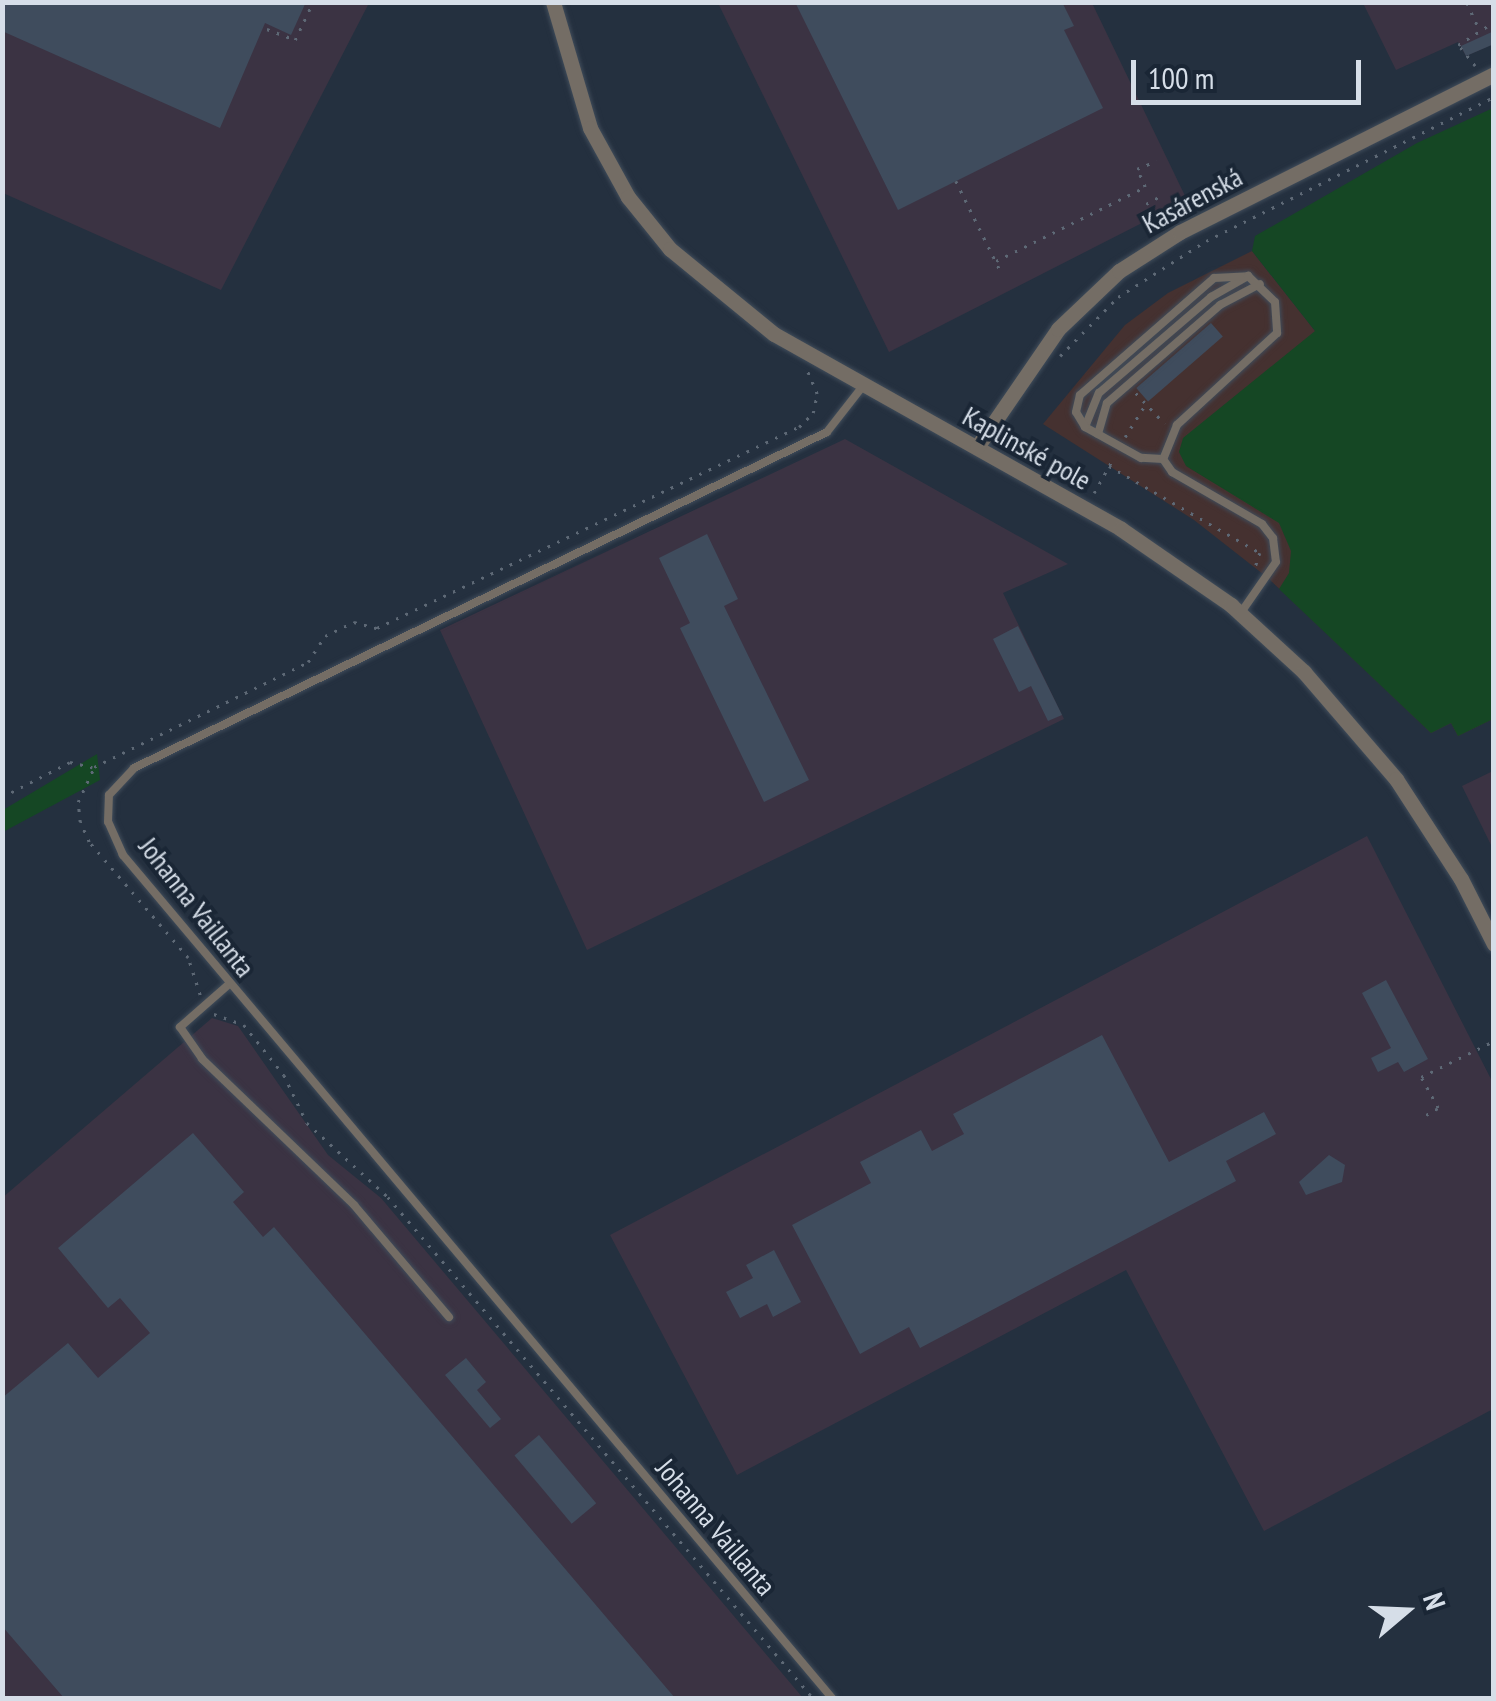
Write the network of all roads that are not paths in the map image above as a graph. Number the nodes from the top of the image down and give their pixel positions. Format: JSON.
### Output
{"nodes":[{"id":1,"x":553,"y":2,"type":"edge"},
{"id":2,"x":1494,"y":74,"type":"edge"},
{"id":3,"x":1248,"y":276,"type":"junction"},
{"id":4,"x":1260,"y":284,"type":"junction"},
{"id":5,"x":863,"y":386,"type":"junction"},
{"id":6,"x":1085,"y":427,"type":"junction"},
{"id":7,"x":1098,"y":434,"type":"junction"},
{"id":8,"x":977,"y":447,"type":"junction"},
{"id":9,"x":1163,"y":459,"type":"junction"},
{"id":10,"x":1240,"y":614,"type":"junction"},
{"id":11,"x":1494,"y":944,"type":"edge"},
{"id":12,"x":228,"y":985,"type":"junction"},
{"id":13,"x":449,"y":1318,"type":"dead end"},
{"id":14,"x":832,"y":1698,"type":"edge"}],
"edges":[{"from":1,"to":5,"type":"street","name":"Kaplinské pole"},
{"from":2,"to":8,"type":"street","name":"Kasárenská"},
{"from":3,"to":4,"type":"lane"},
{"from":3,"to":6,"type":"lane"},
{"from":3,"to":6,"type":"lane"},
{"from":4,"to":7,"type":"lane"},
{"from":4,"to":9,"type":"lane"},
{"from":5,"to":8,"type":"street","name":"Kaplinské pole"},
{"from":5,"to":12,"type":"lane","name":"Johanna Vaillanta"},
{"from":6,"to":7,"type":"lane"},
{"from":7,"to":9,"type":"lane"},
{"from":8,"to":10,"type":"street","name":"Kaplinské pole"},
{"from":9,"to":10,"type":"lane"},
{"from":10,"to":11,"type":"street","name":"Kaplinské pole"},
{"from":12,"to":13,"type":"lane"},
{"from":12,"to":14,"type":"lane","name":"Johanna Vaillanta"}]}
